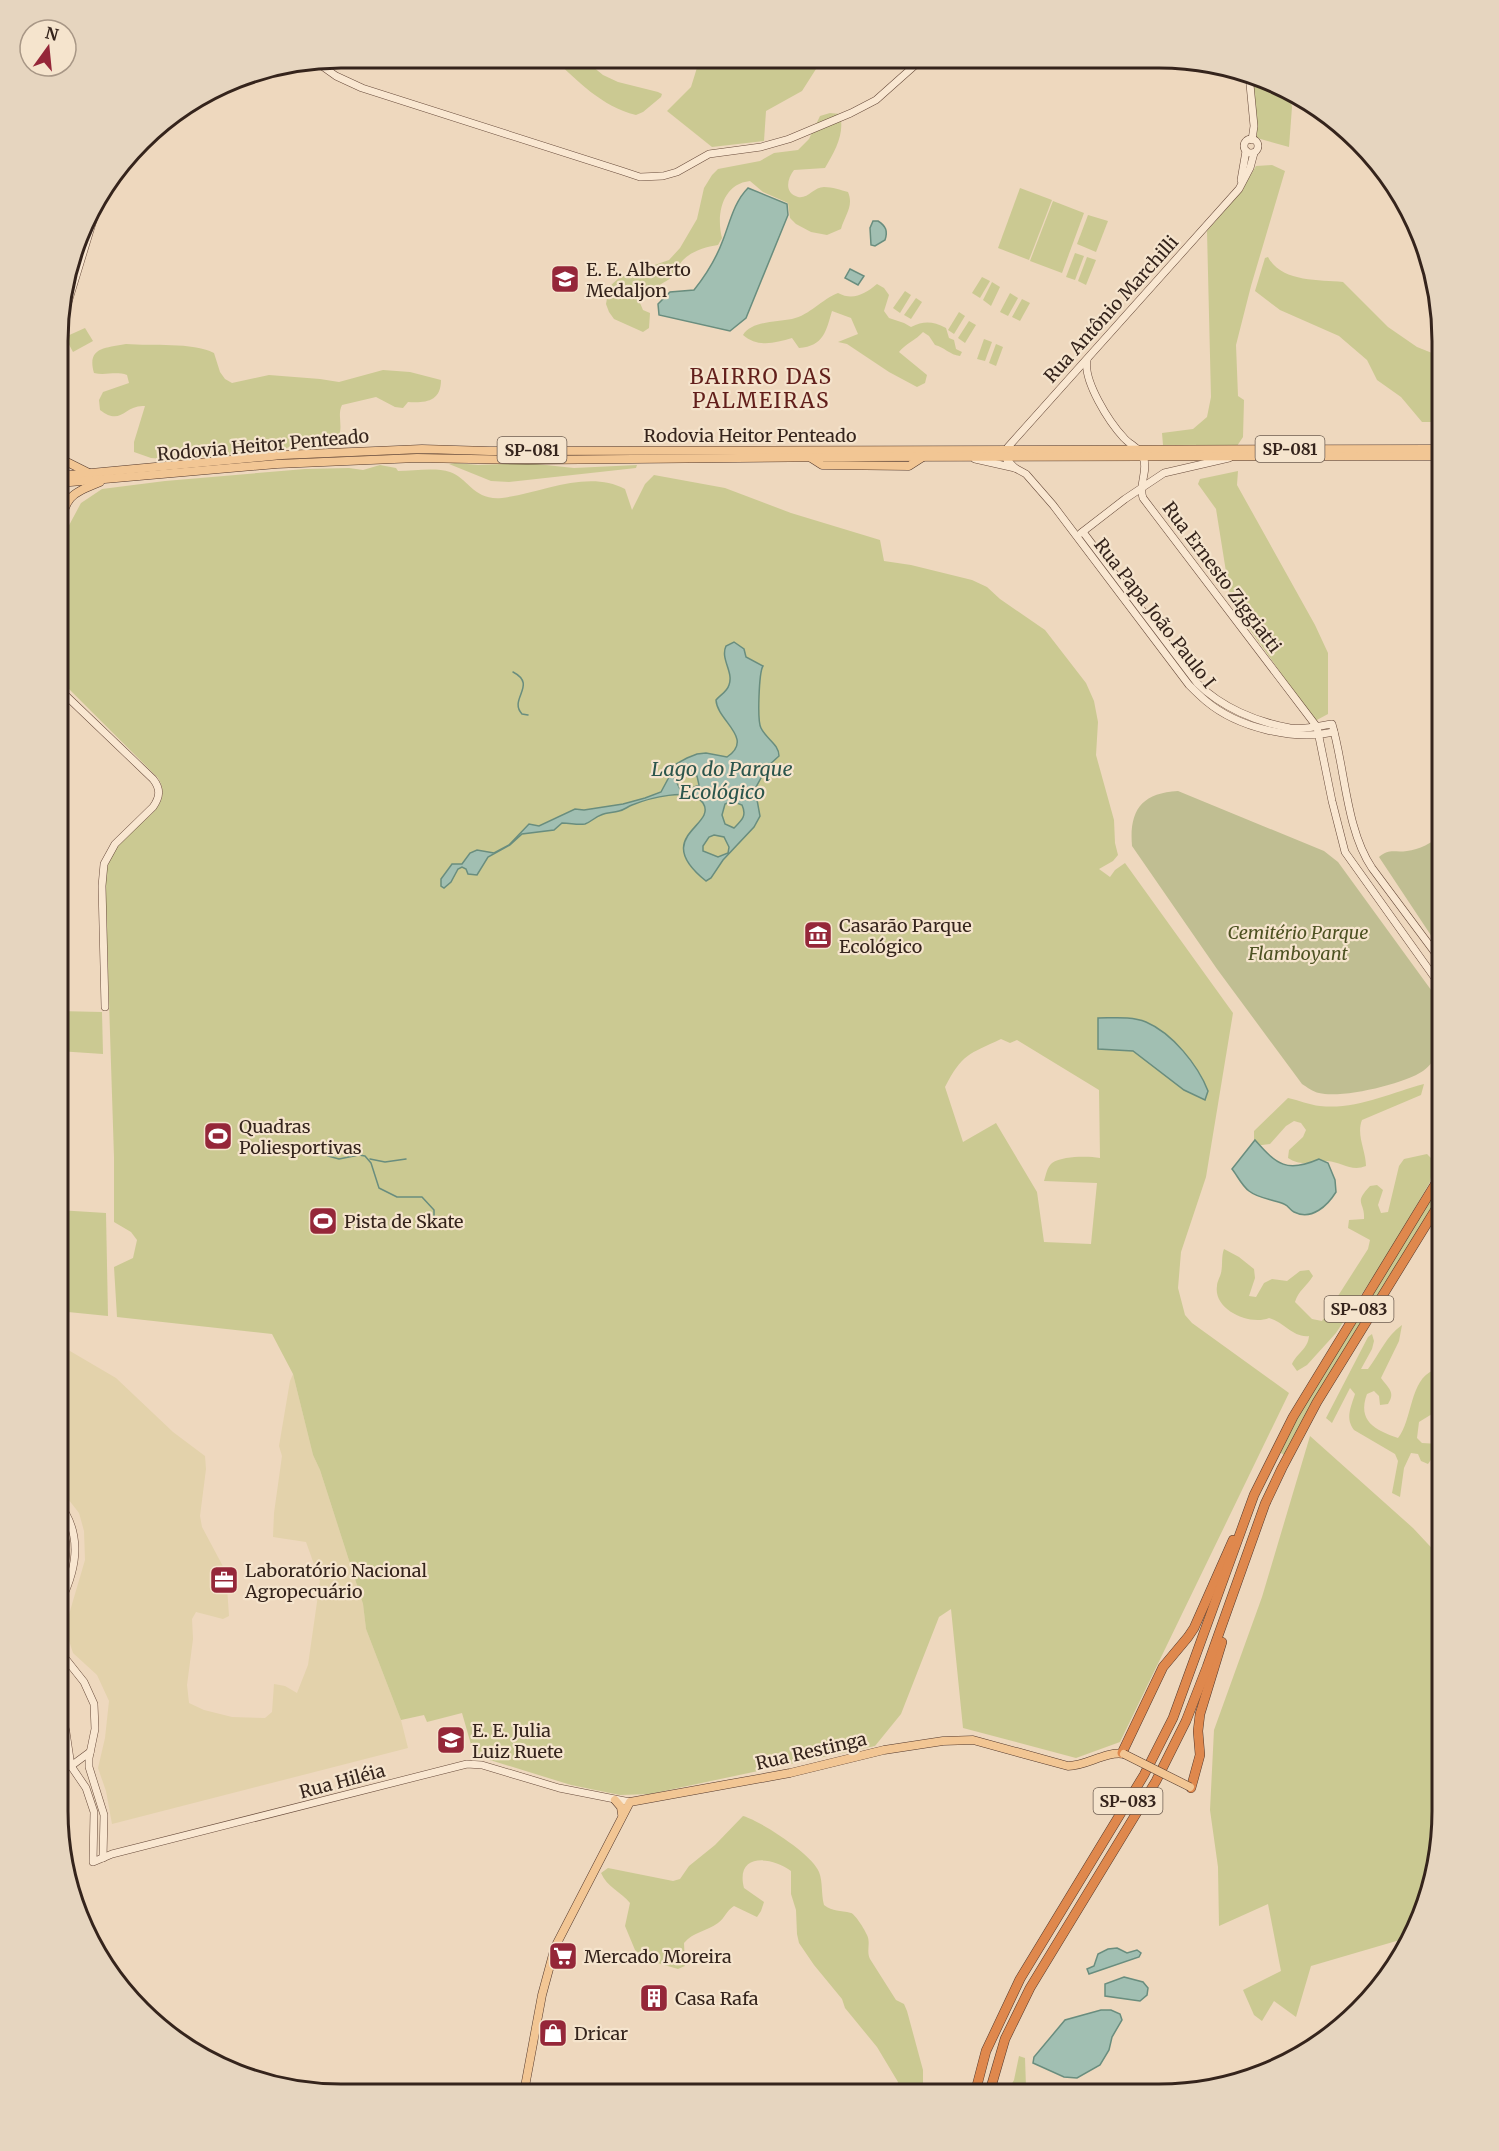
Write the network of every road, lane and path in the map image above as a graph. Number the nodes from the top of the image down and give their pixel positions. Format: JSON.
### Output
{"nodes":[{"id":1,"x":325,"y":68,"type":"edge"},
{"id":2,"x":912,"y":68,"type":"edge"},
{"id":3,"x":1250,"y":83,"type":"edge"},
{"id":4,"x":1252,"y":140,"type":"junction"},
{"id":5,"x":1246,"y":151,"type":"junction"},
{"id":6,"x":1254,"y":153,"type":"junction"},
{"id":7,"x":1239,"y":189,"type":"junction"},
{"id":8,"x":89,"y":235,"type":"edge"},
{"id":9,"x":74,"y":283,"type":"edge"},
{"id":10,"x":1087,"y":360,"type":"junction"},
{"id":11,"x":1070,"y":378,"type":"junction"},
{"id":12,"x":1088,"y":380,"type":"junction"},
{"id":13,"x":1432,"y":449,"type":"edge"},
{"id":14,"x":1007,"y":454,"type":"junction"},
{"id":15,"x":1141,"y":454,"type":"junction"},
{"id":16,"x":1239,"y":456,"type":"junction"},
{"id":17,"x":1432,"y":456,"type":"edge"},
{"id":18,"x":965,"y":457,"type":"junction"},
{"id":19,"x":68,"y":463,"type":"edge"},
{"id":20,"x":1015,"y":468,"type":"junction"},
{"id":21,"x":90,"y":474,"type":"junction"},
{"id":22,"x":68,"y":475,"type":"edge"},
{"id":23,"x":109,"y":478,"type":"junction"},
{"id":24,"x":68,"y":482,"type":"edge"},
{"id":25,"x":1141,"y":488,"type":"junction"},
{"id":26,"x":68,"y":502,"type":"edge"},
{"id":27,"x":1079,"y":534,"type":"junction"},
{"id":28,"x":68,"y":698,"type":"edge"},
{"id":29,"x":1317,"y":727,"type":"junction"},
{"id":30,"x":1334,"y":732,"type":"junction"},
{"id":31,"x":1319,"y":735,"type":"junction"},
{"id":32,"x":1347,"y":798,"type":"junction"},
{"id":33,"x":1332,"y":801,"type":"junction"},
{"id":34,"x":1432,"y":948,"type":"edge"},
{"id":35,"x":1432,"y":962,"type":"edge"},
{"id":36,"x":1425,"y":965,"type":"junction"},
{"id":37,"x":1432,"y":974,"type":"edge"},
{"id":38,"x":105,"y":1007,"type":"dead end"},
{"id":39,"x":1432,"y":1189,"type":"edge"},
{"id":40,"x":1432,"y":1215,"type":"edge"},
{"id":41,"x":1254,"y":1495,"type":"junction"},
{"id":42,"x":68,"y":1519,"type":"edge"},
{"id":43,"x":1245,"y":1563,"type":"junction"},
{"id":44,"x":68,"y":1583,"type":"edge"},
{"id":45,"x":68,"y":1666,"type":"edge"},
{"id":46,"x":68,"y":1745,"type":"edge"},
{"id":47,"x":90,"y":1752,"type":"junction"},
{"id":48,"x":1123,"y":1753,"type":"junction"},
{"id":49,"x":71,"y":1766,"type":"junction"},
{"id":50,"x":1190,"y":1788,"type":"joint"},
{"id":51,"x":599,"y":1797,"type":"joint"},
{"id":52,"x":615,"y":1800,"type":"junction"},
{"id":53,"x":630,"y":1802,"type":"junction"},
{"id":54,"x":622,"y":1814,"type":"junction"},
{"id":55,"x":103,"y":1858,"type":"junction"},
{"id":56,"x":525,"y":2084,"type":"edge"},
{"id":57,"x":978,"y":2084,"type":"edge"},
{"id":58,"x":992,"y":2084,"type":"edge"}],
"edges":[{"from":1,"to":2,"type":"street"},
{"from":3,"to":4,"type":"street"},
{"from":4,"to":5,"type":"street"},
{"from":4,"to":6,"type":"street"},
{"from":5,"to":6,"type":"street"},
{"from":5,"to":7,"type":"street"},
{"from":6,"to":7,"type":"street","name":"Rua Antônio Marchilli"},
{"from":7,"to":10,"type":"street","name":"Rua Antônio Marchilli"},
{"from":8,"to":9,"type":"street"},
{"from":10,"to":11,"type":"street","name":"Rua Antônio Marchilli"},
{"from":10,"to":12,"type":"street"},
{"from":11,"to":12,"type":"street"},
{"from":11,"to":14,"type":"street","name":"Rua Antônio Marchilli"},
{"from":12,"to":15,"type":"street"},
{"from":13,"to":15,"type":"main road","name":"Rodovia Heitor Penteado","number":"SP-081"},
{"from":14,"to":15,"type":"main road","name":"Rodovia Heitor Penteado","number":"SP-081"},
{"from":14,"to":18,"type":"main road","name":"Rodovia Heitor Penteado","number":"SP-081"},
{"from":14,"to":20,"type":"street","name":"Rua Papa João Paulo I"},
{"from":14,"to":21,"type":"main road","name":"Rodovia Heitor Penteado","number":"SP-081"},
{"from":15,"to":16,"type":"main road","name":"Rodovia Heitor Penteado","number":"SP-081"},
{"from":15,"to":25,"type":"street"},
{"from":16,"to":17,"type":"main road","name":"Rodovia Heitor Penteado","number":"SP-081"},
{"from":16,"to":25,"type":"street"},
{"from":18,"to":20,"type":"street","name":"Rua Papa João Paulo I"},
{"from":18,"to":23,"type":"main road","name":"Rodovia Heitor Penteado","number":"SP-081"},
{"from":19,"to":21,"type":"main road"},
{"from":20,"to":27,"type":"street","name":"Rua Papa João Paulo I"},
{"from":21,"to":22,"type":"main road","name":"Rodovia Heitor Penteado","number":"SP-081"},
{"from":23,"to":24,"type":"main road","name":"Rodovia Heitor Penteado","number":"SP-081"},
{"from":23,"to":26,"type":"main road"},
{"from":25,"to":27,"type":"street"},
{"from":25,"to":29,"type":"street","name":"Rua Ernesto Ziggiatti"},
{"from":27,"to":29,"type":"street","name":"Rua Papa João Paulo I"},
{"from":27,"to":31,"type":"street","name":"Rua Papa João Paulo I"},
{"from":28,"to":38,"type":"street"},
{"from":29,"to":30,"type":"street","name":"Rua Papa João Paulo I"},
{"from":29,"to":31,"type":"street","name":"Rua Ernesto Ziggiatti"},
{"from":30,"to":31,"type":"street","name":"Rua Papa João Paulo I"},
{"from":30,"to":32,"type":"street"},
{"from":31,"to":33,"type":"street","name":"Rua Ernesto Ziggiatti"},
{"from":32,"to":33,"type":"street"},
{"from":32,"to":34,"type":"street"},
{"from":33,"to":36,"type":"street","name":"Rua Ernesto Ziggiatti"},
{"from":35,"to":36,"type":"street"},
{"from":36,"to":37,"type":"street","name":"Rua Ernesto Ziggiatti"},
{"from":39,"to":41,"type":"highway","number":"SP-083"},
{"from":40,"to":43,"type":"highway","number":"SP-083"},
{"from":41,"to":48,"type":"highway"},
{"from":41,"to":57,"type":"highway","number":"SP-083"},
{"from":42,"to":44,"type":"street"},
{"from":43,"to":50,"type":"highway"},
{"from":43,"to":58,"type":"highway","number":"SP-083"},
{"from":45,"to":47,"type":"street"},
{"from":46,"to":49,"type":"street"},
{"from":47,"to":49,"type":"street"},
{"from":47,"to":55,"type":"street"},
{"from":48,"to":50,"type":"main road","bridge":true},
{"from":48,"to":53,"type":"main road","name":"Rua Restinga"},
{"from":49,"to":55,"type":"street","name":"Rua Hiléia"},
{"from":51,"to":52,"type":"street","name":"Rua Restinga"},
{"from":51,"to":55,"type":"street","name":"Rua Hiléia"},
{"from":52,"to":53,"type":"street","name":"Rua Restinga"},
{"from":52,"to":54,"type":"main road"},
{"from":53,"to":54,"type":"main road"},
{"from":54,"to":56,"type":"main road"}]}
